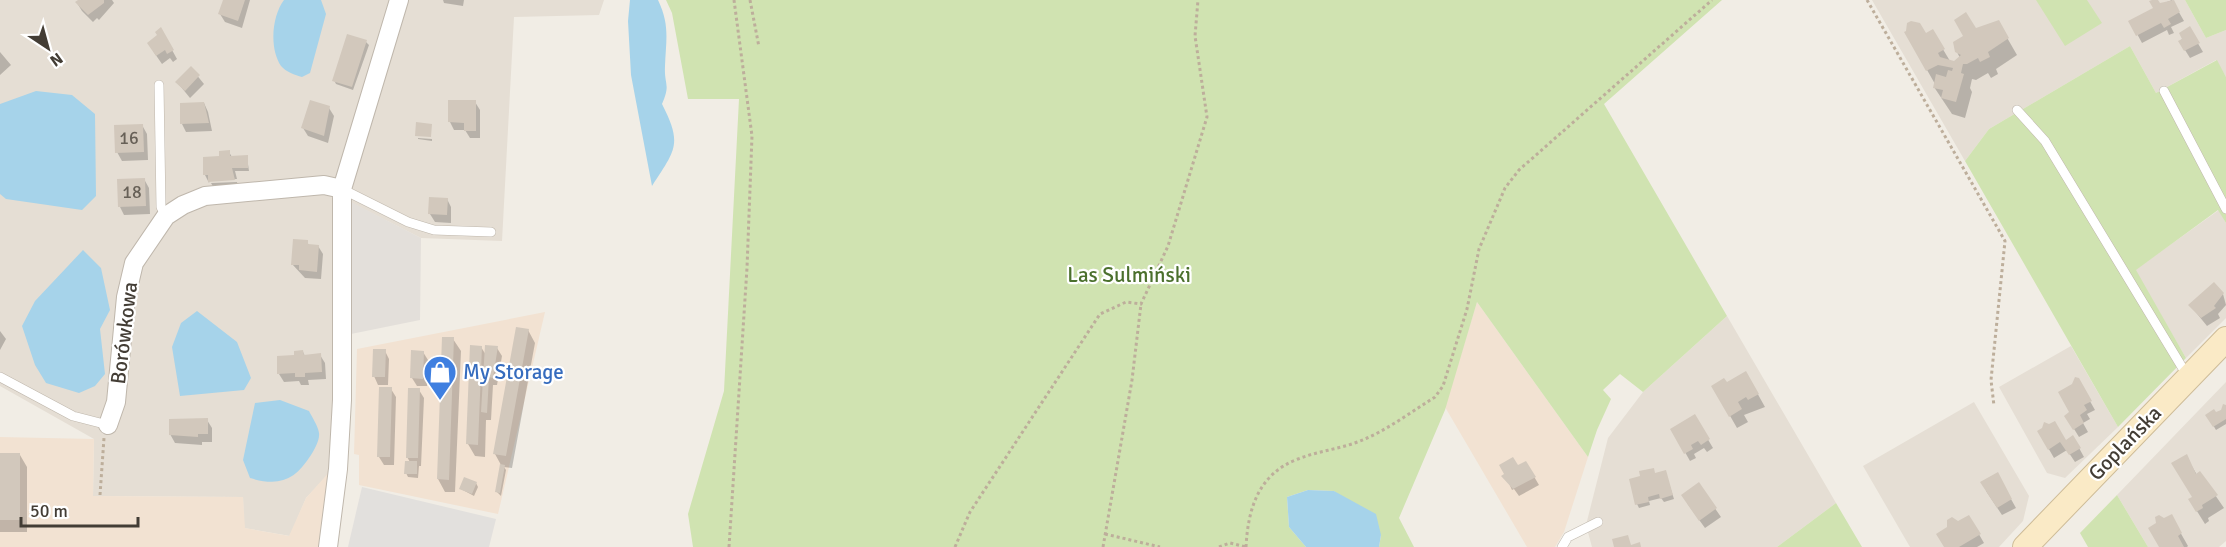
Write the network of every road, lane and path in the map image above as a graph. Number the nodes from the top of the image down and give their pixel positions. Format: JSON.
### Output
{"nodes":[{"id":1,"x":399,"y":0,"type":"edge"},
{"id":2,"x":734,"y":0,"type":"edge"},
{"id":3,"x":750,"y":0,"type":"edge"},
{"id":4,"x":1198,"y":0,"type":"edge"},
{"id":5,"x":1712,"y":0,"type":"edge"},
{"id":6,"x":1868,"y":0,"type":"edge"},
{"id":7,"x":759,"y":47,"type":"dead end"},
{"id":8,"x":159,"y":85,"type":"dead end"},
{"id":9,"x":2164,"y":91,"type":"dead end"},
{"id":10,"x":2017,"y":110,"type":"dead end"},
{"id":11,"x":342,"y":189,"type":"junction"},
{"id":12,"x":2226,"y":209,"type":"edge"},
{"id":13,"x":166,"y":216,"type":"junction"},
{"id":14,"x":490,"y":232,"type":"dead end"},
{"id":15,"x":1141,"y":304,"type":"junction"},
{"id":16,"x":2226,"y":339,"type":"edge"},
{"id":17,"x":0,"y":377,"type":"edge"},
{"id":18,"x":2189,"y":377,"type":"junction"},
{"id":19,"x":1994,"y":406,"type":"dead end"},
{"id":20,"x":108,"y":425,"type":"junction"},
{"id":21,"x":100,"y":495,"type":"dead end"},
{"id":22,"x":1598,"y":522,"type":"dead end"},
{"id":23,"x":1105,"y":534,"type":"junction"},
{"id":24,"x":328,"y":547,"type":"edge"},
{"id":25,"x":729,"y":547,"type":"edge"},
{"id":26,"x":955,"y":547,"type":"edge"},
{"id":27,"x":1103,"y":547,"type":"edge"},
{"id":28,"x":1160,"y":547,"type":"edge"},
{"id":29,"x":1219,"y":547,"type":"edge"},
{"id":30,"x":1246,"y":547,"type":"edge"},
{"id":31,"x":1562,"y":547,"type":"edge"},
{"id":32,"x":2025,"y":547,"type":"edge"}],
"edges":[{"from":1,"to":11,"type":"street"},
{"from":2,"to":25,"type":"path"},
{"from":3,"to":7,"type":"path"},
{"from":4,"to":15,"type":"path"},
{"from":5,"to":30,"type":"path"},
{"from":6,"to":19,"type":"path"},
{"from":8,"to":13,"type":"lane"},
{"from":9,"to":12,"type":"lane"},
{"from":10,"to":18,"type":"lane"},
{"from":11,"to":13,"type":"street","name":"Borówkowa"},
{"from":11,"to":14,"type":"lane"},
{"from":11,"to":24,"type":"street"},
{"from":13,"to":20,"type":"street","name":"Borówkowa"},
{"from":15,"to":23,"type":"path"},
{"from":15,"to":26,"type":"path"},
{"from":16,"to":18,"type":"street","name":"Goplańska"},
{"from":17,"to":20,"type":"lane"},
{"from":18,"to":32,"type":"street","name":"Goplańska"},
{"from":20,"to":21,"type":"path"},
{"from":22,"to":31,"type":"lane"},
{"from":23,"to":27,"type":"path"},
{"from":23,"to":28,"type":"path"},
{"from":29,"to":30,"type":"path"}]}
